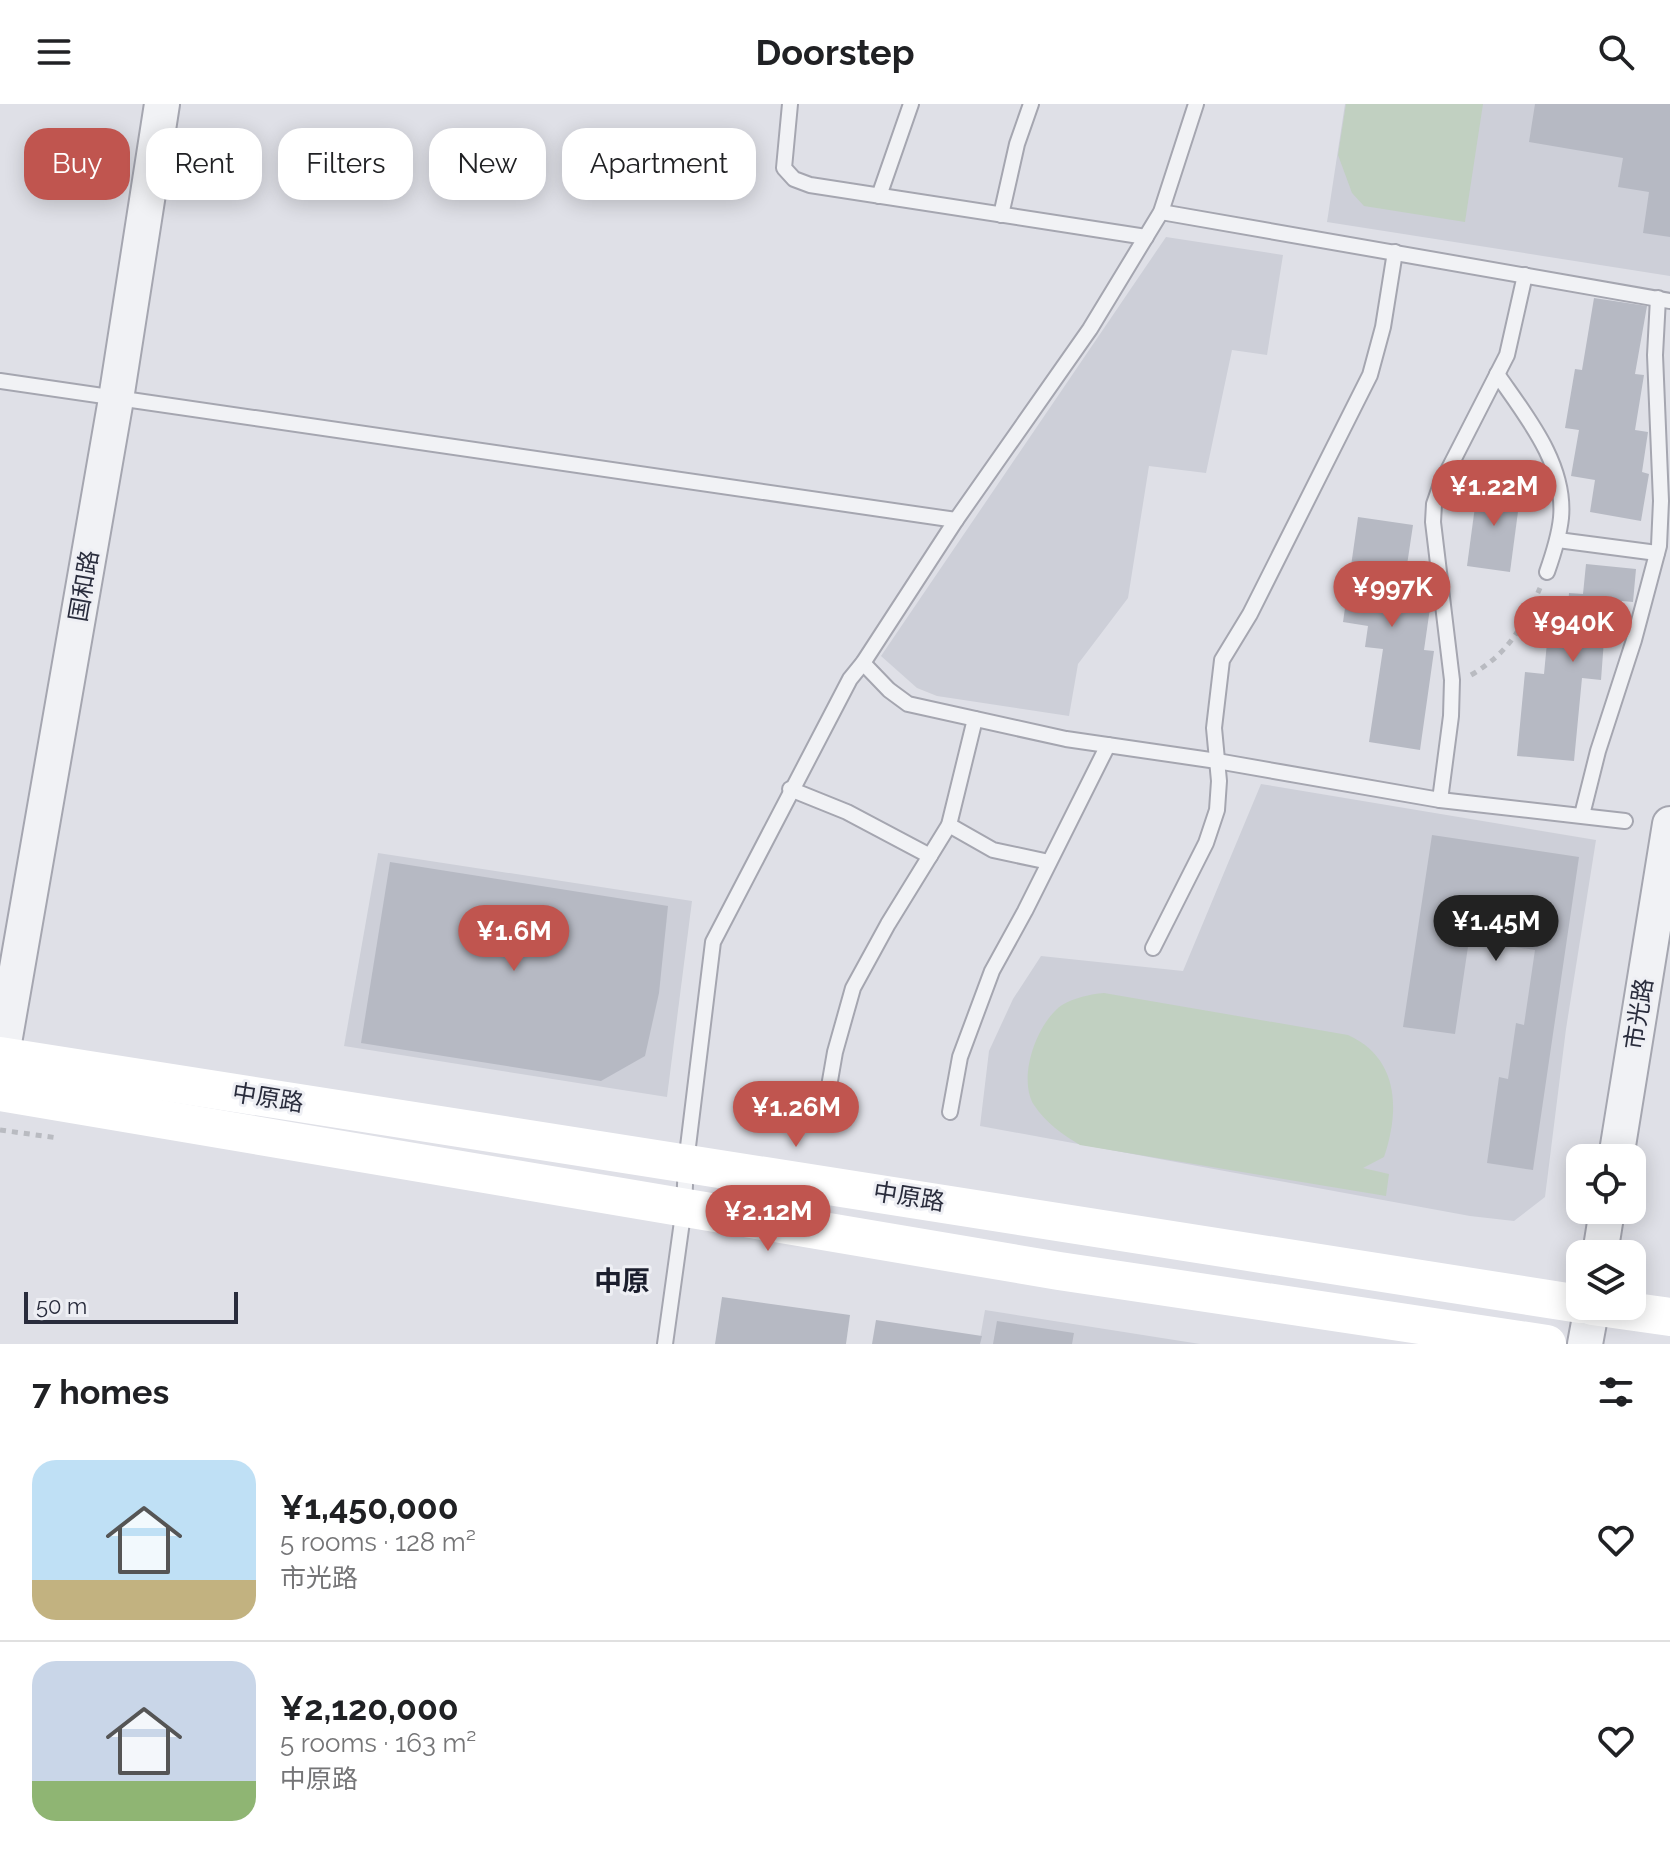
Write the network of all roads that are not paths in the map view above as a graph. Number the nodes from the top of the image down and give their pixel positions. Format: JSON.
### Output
{"nodes":[{"id":1,"x":162,"y":104,"type":"edge"},
{"id":2,"x":790,"y":104,"type":"edge"},
{"id":3,"x":911,"y":104,"type":"edge"},
{"id":4,"x":1031,"y":104,"type":"edge"},
{"id":5,"x":1196,"y":104,"type":"edge"},
{"id":6,"x":879,"y":196,"type":"junction"},
{"id":7,"x":1161,"y":212,"type":"junction"},
{"id":8,"x":1001,"y":215,"type":"junction"},
{"id":9,"x":1146,"y":237,"type":"junction"},
{"id":10,"x":1395,"y":252,"type":"junction"},
{"id":11,"x":1525,"y":275,"type":"junction"},
{"id":12,"x":1664,"y":299,"type":"edge"},
{"id":13,"x":1497,"y":374,"type":"junction"},
{"id":14,"x":0,"y":381,"type":"edge"},
{"id":15,"x":116,"y":399,"type":"junction"},
{"id":16,"x":956,"y":520,"type":"junction"},
{"id":17,"x":1558,"y":540,"type":"junction"},
{"id":18,"x":1657,"y":553,"type":"junction"},
{"id":19,"x":1547,"y":572,"type":"road end"},
{"id":20,"x":863,"y":663,"type":"junction"},
{"id":21,"x":975,"y":719,"type":"junction"},
{"id":22,"x":1108,"y":745,"type":"junction"},
{"id":23,"x":1217,"y":761,"type":"junction"},
{"id":24,"x":790,"y":789,"type":"junction"},
{"id":25,"x":1440,"y":800,"type":"junction"},
{"id":26,"x":1582,"y":815,"type":"junction"},
{"id":27,"x":1625,"y":821,"type":"dead end"},
{"id":28,"x":1670,"y":824,"type":"edge"},
{"id":29,"x":949,"y":825,"type":"junction"},
{"id":30,"x":930,"y":856,"type":"junction"},
{"id":31,"x":1049,"y":862,"type":"junction"},
{"id":32,"x":1661,"y":937,"type":"edge"},
{"id":33,"x":1153,"y":948,"type":"dead end"},
{"id":34,"x":1,"y":1068,"type":"edge"},
{"id":35,"x":827,"y":1098,"type":"dead end"},
{"id":36,"x":950,"y":1112,"type":"dead end"},
{"id":37,"x":1619,"y":1144,"type":"edge"},
{"id":38,"x":686,"y":1163,"type":"junction"},
{"id":39,"x":684,"y":1207,"type":"junction"},
{"id":40,"x":1566,"y":1302,"type":"edge"},
{"id":41,"x":1646,"y":1314,"type":"edge"},
{"id":42,"x":1670,"y":1317,"type":"edge"},
{"id":43,"x":1589,"y":1320,"type":"edge"},
{"id":44,"x":665,"y":1344,"type":"edge"},
{"id":45,"x":1547,"y":1344,"type":"edge"},
{"id":46,"x":1585,"y":1344,"type":"edge"}],
"edges":[{"from":1,"to":15,"type":"street","name":"国和路"},
{"from":2,"to":6,"type":"lane"},
{"from":3,"to":6,"type":"lane"},
{"from":4,"to":8,"type":"lane"},
{"from":5,"to":7,"type":"lane"},
{"from":6,"to":8,"type":"lane"},
{"from":7,"to":9,"type":"lane"},
{"from":7,"to":10,"type":"lane"},
{"from":8,"to":9,"type":"lane"},
{"from":9,"to":16,"type":"lane"},
{"from":10,"to":11,"type":"lane"},
{"from":10,"to":23,"type":"lane"},
{"from":11,"to":12,"type":"lane"},
{"from":11,"to":13,"type":"lane"},
{"from":12,"to":18,"type":"lane"},
{"from":13,"to":17,"type":"lane"},
{"from":13,"to":25,"type":"lane"},
{"from":14,"to":15,"type":"lane"},
{"from":15,"to":16,"type":"lane"},
{"from":15,"to":34,"type":"street","name":"国和路"},
{"from":16,"to":20,"type":"lane"},
{"from":17,"to":18,"type":"lane"},
{"from":17,"to":19,"type":"lane"},
{"from":18,"to":26,"type":"lane"},
{"from":20,"to":21,"type":"lane"},
{"from":20,"to":24,"type":"lane"},
{"from":21,"to":22,"type":"lane"},
{"from":21,"to":29,"type":"lane"},
{"from":22,"to":23,"type":"lane"},
{"from":22,"to":31,"type":"lane"},
{"from":23,"to":25,"type":"lane"},
{"from":23,"to":33,"type":"lane"},
{"from":24,"to":30,"type":"lane"},
{"from":24,"to":38,"type":"lane"},
{"from":25,"to":26,"type":"lane"},
{"from":26,"to":27,"type":"lane"},
{"from":28,"to":32,"type":"street","name":"市光路"},
{"from":29,"to":30,"type":"lane"},
{"from":29,"to":31,"type":"lane"},
{"from":30,"to":35,"type":"lane"},
{"from":31,"to":36,"type":"lane"},
{"from":32,"to":37,"type":"street","name":"市光路"},
{"from":34,"to":38,"type":"main road","name":"中原路"},
{"from":34,"to":39,"type":"main road","name":"中原路"},
{"from":38,"to":39,"type":"lane"},
{"from":38,"to":40,"type":"main road","name":"中原路"},
{"from":39,"to":44,"type":"lane"},
{"from":39,"to":45,"type":"main road","name":"中原路"},
{"from":41,"to":42,"type":"main road"},
{"from":43,"to":46,"type":"street"}]}
